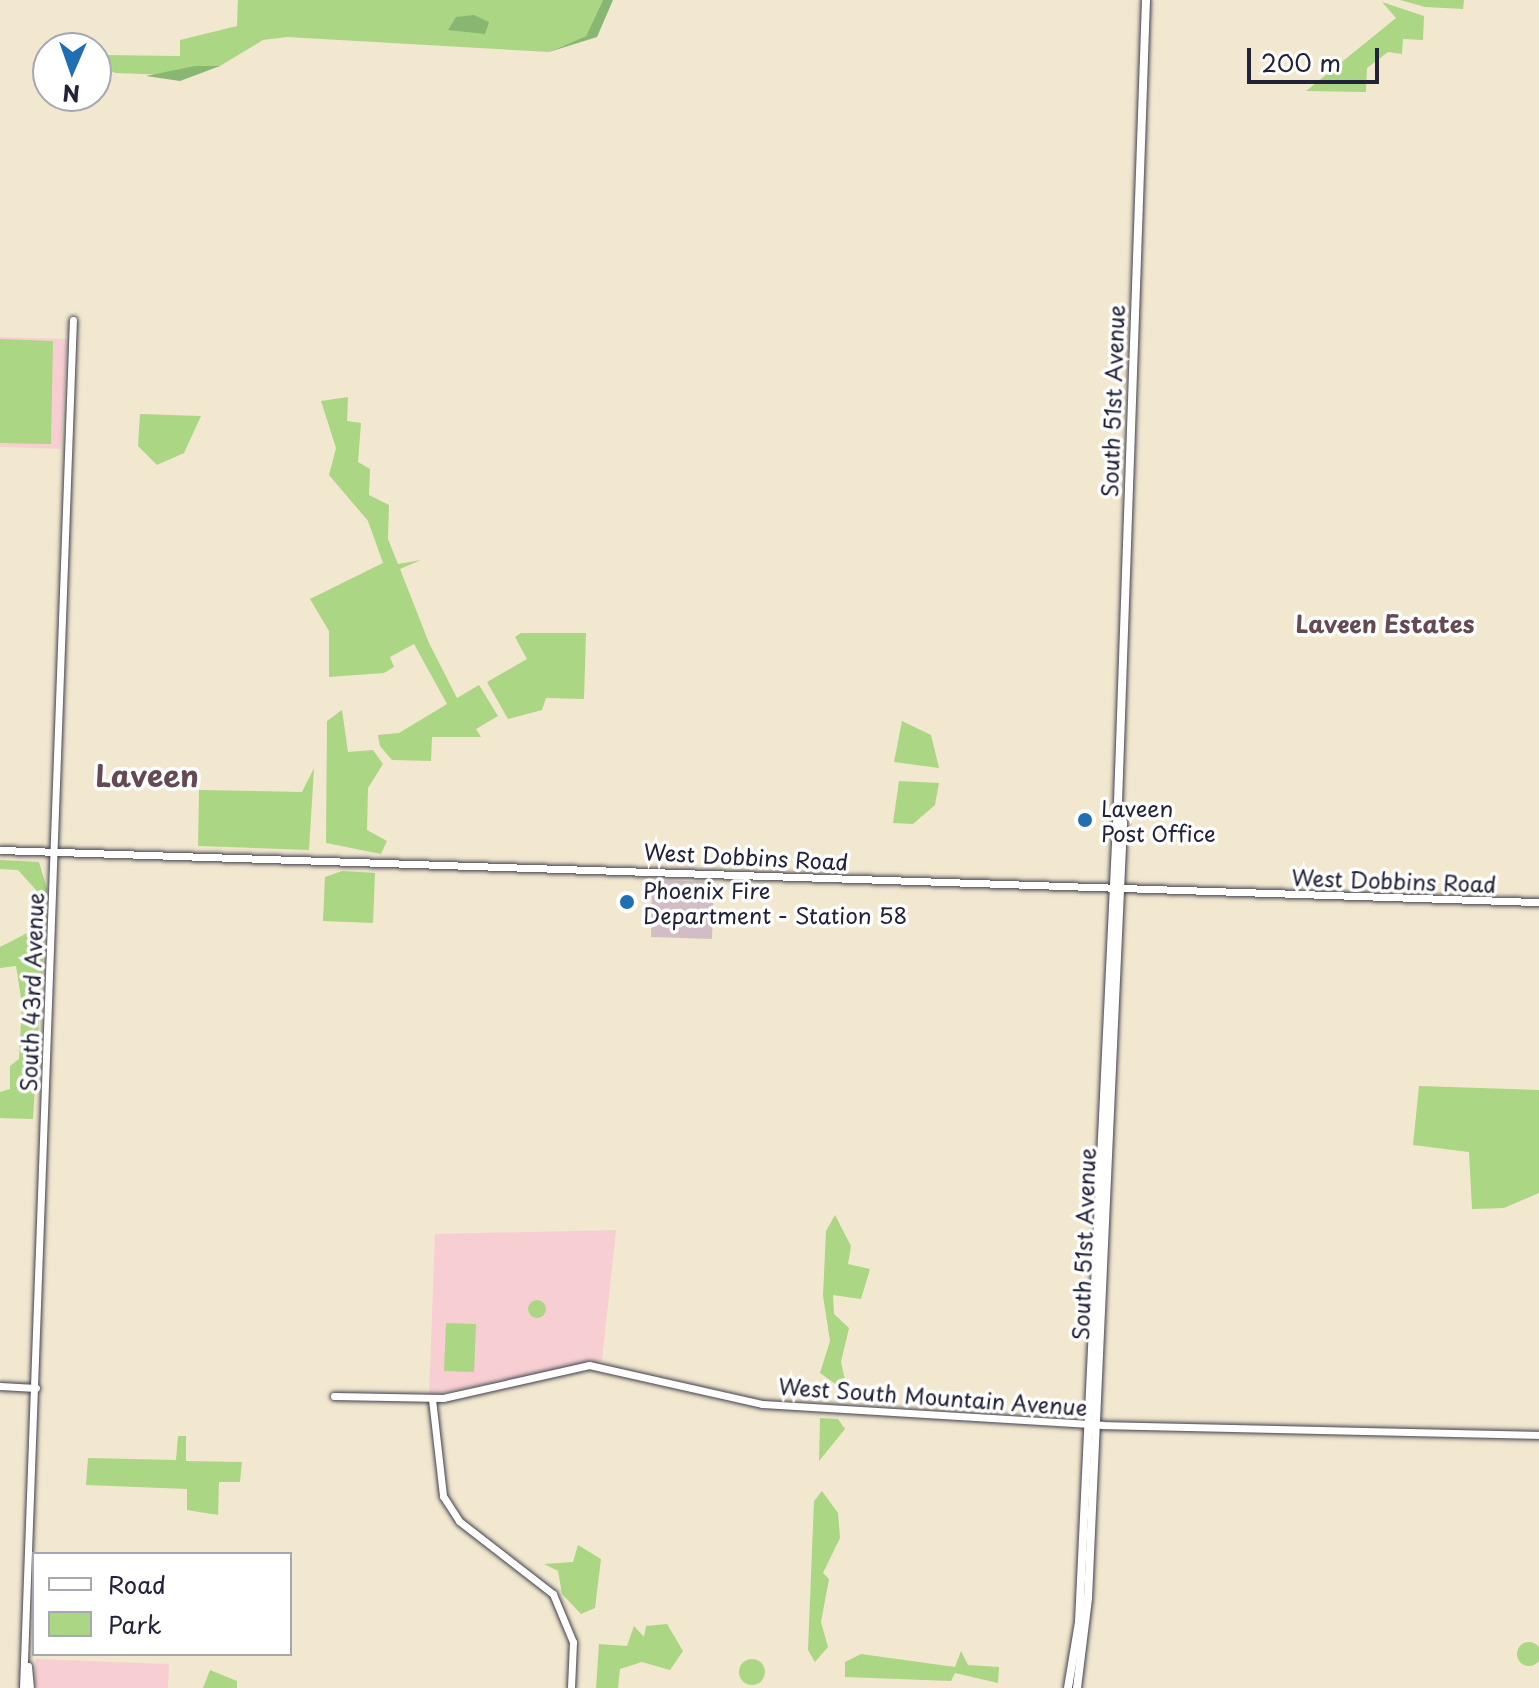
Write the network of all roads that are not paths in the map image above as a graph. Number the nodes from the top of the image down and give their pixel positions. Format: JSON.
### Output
{"nodes":[{"id":1,"x":1146,"y":0,"type":"edge"},
{"id":2,"x":73,"y":320,"type":"dead end"},
{"id":3,"x":0,"y":850,"type":"edge"},
{"id":4,"x":55,"y":852,"type":"junction"},
{"id":5,"x":1117,"y":888,"type":"junction"},
{"id":6,"x":1539,"y":902,"type":"edge"},
{"id":7,"x":1109,"y":967,"type":"junction"},
{"id":8,"x":1114,"y":1006,"type":"junction"},
{"id":9,"x":0,"y":1386,"type":"edge"},
{"id":10,"x":36,"y":1388,"type":"junction"},
{"id":11,"x":334,"y":1396,"type":"dead end"},
{"id":12,"x":432,"y":1399,"type":"junction"},
{"id":13,"x":1091,"y":1423,"type":"junction"},
{"id":14,"x":1539,"y":1435,"type":"edge"},
{"id":15,"x":28,"y":1666,"type":"junction"},
{"id":16,"x":23,"y":1688,"type":"edge"},
{"id":17,"x":30,"y":1688,"type":"edge"},
{"id":18,"x":571,"y":1688,"type":"edge"},
{"id":19,"x":1068,"y":1688,"type":"edge"},
{"id":20,"x":1077,"y":1688,"type":"edge"}],
"edges":[{"from":1,"to":5,"type":"main road","name":"South 51st Avenue"},
{"from":2,"to":4,"type":"street","name":"South 43rd Avenue"},
{"from":3,"to":4,"type":"street","name":"West Dobbins Road"},
{"from":4,"to":5,"type":"street","name":"West Dobbins Road"},
{"from":4,"to":10,"type":"street","name":"South 43rd Avenue"},
{"from":5,"to":6,"type":"street","name":"West Dobbins Road"},
{"from":5,"to":7,"type":"main road","name":"South 51st Avenue"},
{"from":5,"to":8,"type":"main road","name":"South 51st Avenue"},
{"from":7,"to":8,"type":"main road"},
{"from":7,"to":13,"type":"main road","name":"South 51st Avenue"},
{"from":8,"to":13,"type":"main road","name":"South 51st Avenue"},
{"from":9,"to":10,"type":"street"},
{"from":10,"to":15,"type":"street","name":"South 43rd Avenue"},
{"from":11,"to":12,"type":"street","name":"West South Mountain Avenue"},
{"from":12,"to":13,"type":"street","name":"West South Mountain Avenue"},
{"from":12,"to":18,"type":"street"},
{"from":13,"to":14,"type":"street","name":"West South Mountain Avenue"},
{"from":13,"to":19,"type":"main road","name":"South 51st Avenue"},
{"from":13,"to":20,"type":"main road","name":"South 51st Avenue"},
{"from":15,"to":16,"type":"street","name":"South 43rd Avenue"},
{"from":15,"to":17,"type":"street","name":"South 43rd Avenue"}]}
